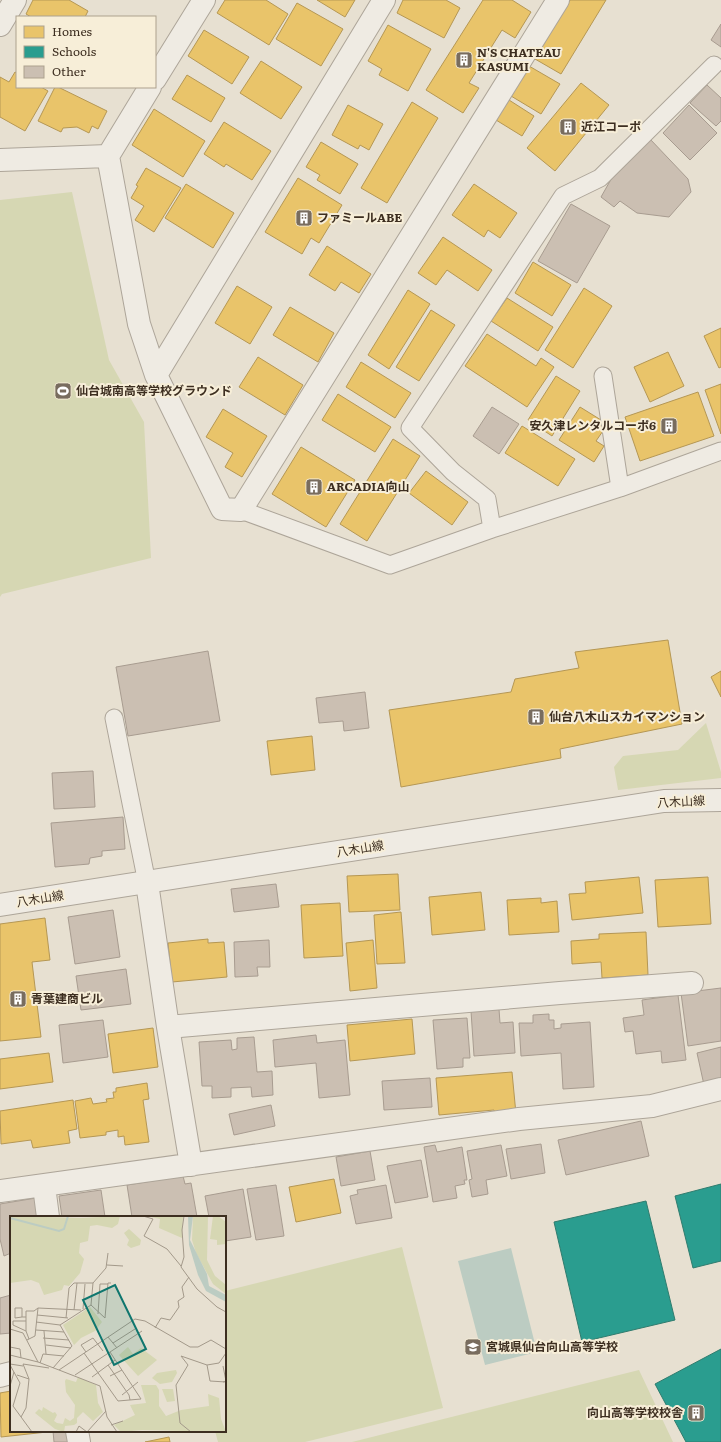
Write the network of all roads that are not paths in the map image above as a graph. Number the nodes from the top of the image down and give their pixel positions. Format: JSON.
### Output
{"nodes":[{"id":1,"x":15,"y":0,"type":"edge"},
{"id":2,"x":204,"y":0,"type":"edge"},
{"id":3,"x":384,"y":0,"type":"edge"},
{"id":4,"x":558,"y":0,"type":"edge"},
{"id":5,"x":0,"y":25,"type":"edge"},
{"id":6,"x":714,"y":65,"type":"dead end"},
{"id":7,"x":156,"y":77,"type":"edge"},
{"id":8,"x":149,"y":88,"type":"edge"},
{"id":9,"x":108,"y":156,"type":"junction"},
{"id":10,"x":0,"y":160,"type":"edge"},
{"id":11,"x":156,"y":374,"type":"junction"},
{"id":12,"x":603,"y":376,"type":"dead end"},
{"id":13,"x":721,"y":451,"type":"edge"},
{"id":14,"x":620,"y":488,"type":"junction"},
{"id":15,"x":241,"y":510,"type":"junction"},
{"id":16,"x":492,"y":529,"type":"junction"},
{"id":17,"x":114,"y":718,"type":"dead end"},
{"id":18,"x":721,"y":800,"type":"edge"},
{"id":19,"x":146,"y":883,"type":"junction"},
{"id":20,"x":0,"y":905,"type":"edge"},
{"id":21,"x":692,"y":983,"type":"dead end"},
{"id":22,"x":168,"y":1027,"type":"junction"},
{"id":23,"x":721,"y":1090,"type":"edge"},
{"id":24,"x":191,"y":1165,"type":"junction"},
{"id":25,"x":44,"y":1186,"type":"junction"},
{"id":26,"x":0,"y":1191,"type":"edge"},
{"id":27,"x":48,"y":1216,"type":"edge"},
{"id":28,"x":10,"y":1374,"type":"edge"},
{"id":29,"x":0,"y":1376,"type":"edge"},
{"id":30,"x":77,"y":1432,"type":"edge"},
{"id":31,"x":79,"y":1442,"type":"edge"}],
"edges":[{"from":1,"to":5,"type":"street"},
{"from":2,"to":7,"type":"street"},
{"from":3,"to":11,"type":"street"},
{"from":4,"to":15,"type":"street"},
{"from":6,"to":16,"type":"lane"},
{"from":8,"to":9,"type":"street"},
{"from":9,"to":10,"type":"street"},
{"from":9,"to":11,"type":"street"},
{"from":11,"to":15,"type":"street"},
{"from":12,"to":14,"type":"lane"},
{"from":13,"to":14,"type":"lane"},
{"from":14,"to":16,"type":"lane"},
{"from":15,"to":16,"type":"lane"},
{"from":17,"to":19,"type":"lane"},
{"from":18,"to":19,"type":"street","name":"八木山線"},
{"from":19,"to":20,"type":"street","name":"八木山線"},
{"from":19,"to":22,"type":"street"},
{"from":21,"to":22,"type":"street"},
{"from":22,"to":24,"type":"street"},
{"from":23,"to":24,"type":"street"},
{"from":24,"to":25,"type":"street"},
{"from":25,"to":26,"type":"street"},
{"from":25,"to":27,"type":"street"},
{"from":28,"to":29,"type":"street"},
{"from":30,"to":31,"type":"street"}]}
